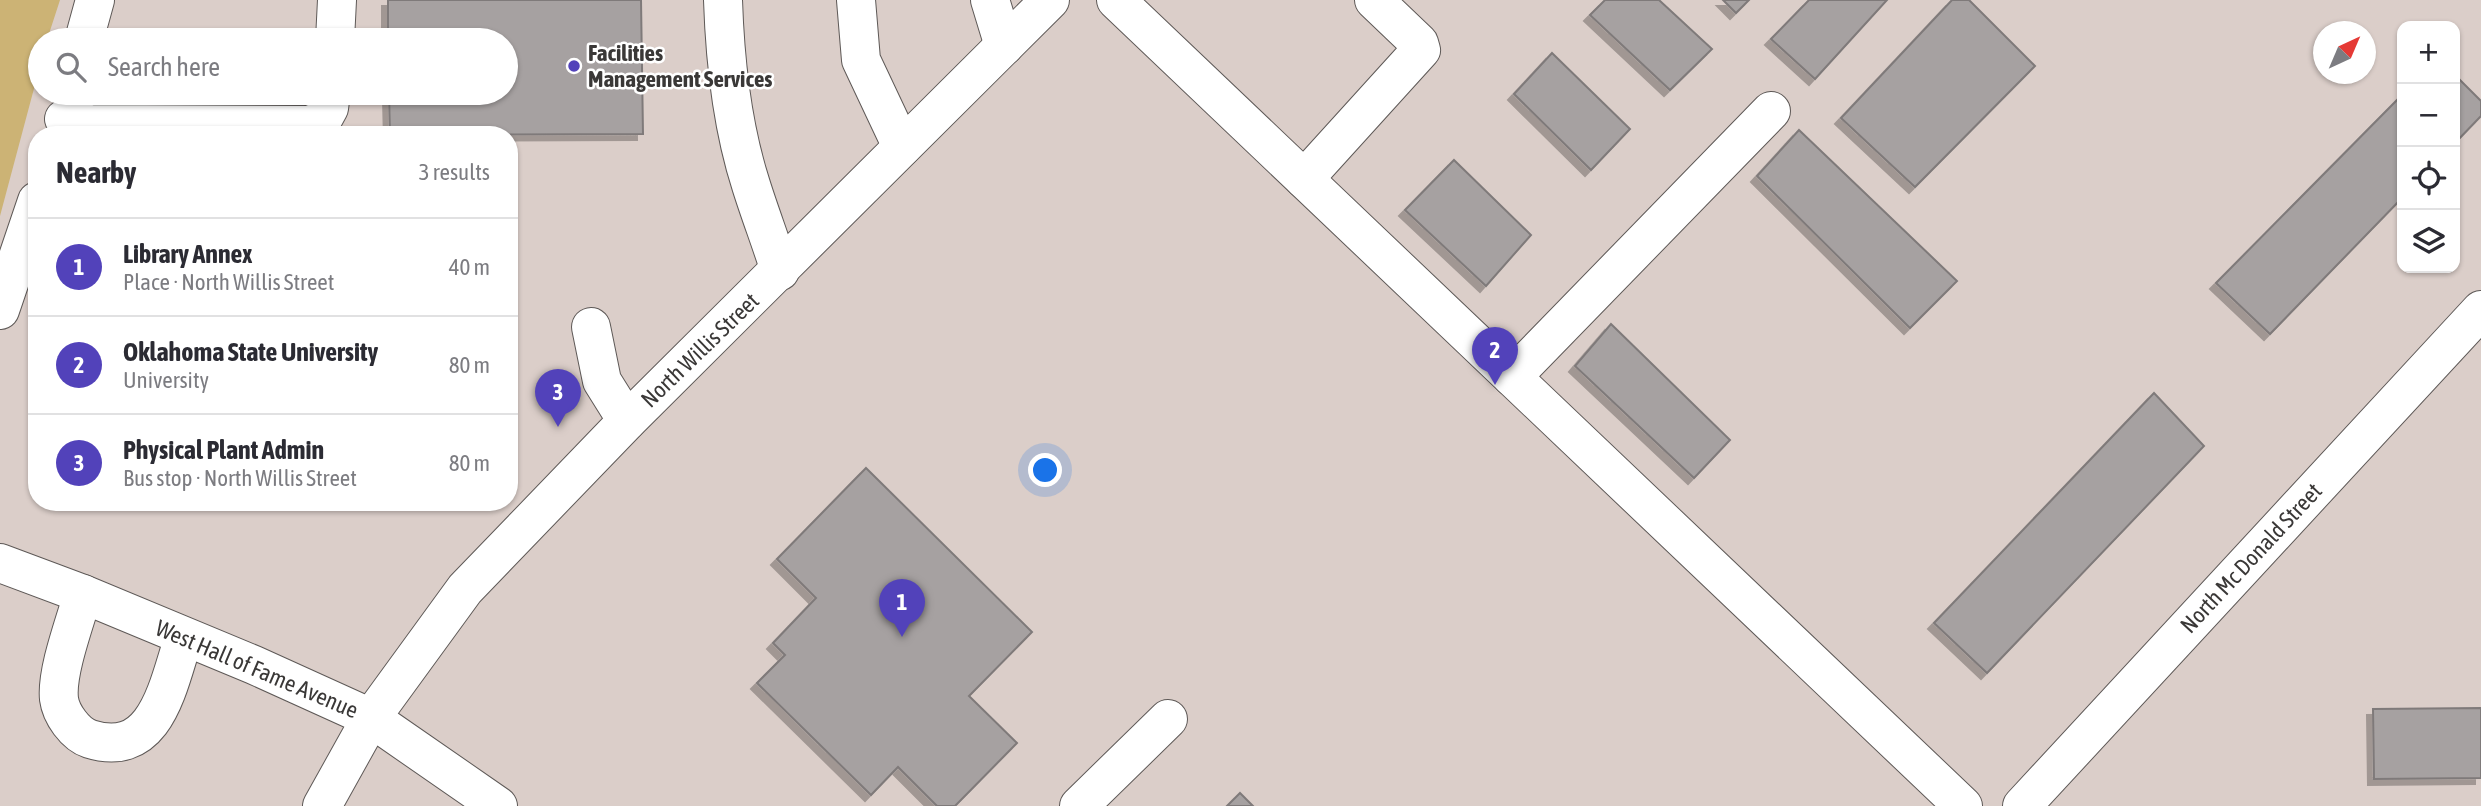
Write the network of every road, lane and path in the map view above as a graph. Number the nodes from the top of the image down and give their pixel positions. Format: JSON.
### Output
{"nodes":[{"id":1,"x":95,"y":0,"type":"edge"},
{"id":2,"x":320,"y":0,"type":"edge"},
{"id":3,"x":337,"y":0,"type":"edge"},
{"id":4,"x":723,"y":0,"type":"edge"},
{"id":5,"x":856,"y":0,"type":"edge"},
{"id":6,"x":990,"y":0,"type":"edge"},
{"id":7,"x":1050,"y":0,"type":"edge"},
{"id":8,"x":1116,"y":0,"type":"edge"},
{"id":9,"x":1374,"y":0,"type":"edge"},
{"id":10,"x":87,"y":28,"type":"edge"},
{"id":11,"x":336,"y":28,"type":"edge"},
{"id":12,"x":1004,"y":46,"type":"junction"},
{"id":13,"x":329,"y":105,"type":"edge"},
{"id":14,"x":1771,"y":111,"type":"dead end"},
{"id":15,"x":65,"y":116,"type":"edge"},
{"id":16,"x":902,"y":147,"type":"junction"},
{"id":17,"x":1304,"y":179,"type":"junction"},
{"id":18,"x":28,"y":228,"type":"edge"},
{"id":19,"x":780,"y":271,"type":"junction"},
{"id":20,"x":0,"y":310,"type":"edge"},
{"id":21,"x":2481,"y":310,"type":"edge"},
{"id":22,"x":591,"y":327,"type":"dead end"},
{"id":23,"x":1512,"y":377,"type":"junction"},
{"id":24,"x":627,"y":421,"type":"junction"},
{"id":25,"x":0,"y":564,"type":"edge"},
{"id":26,"x":83,"y":594,"type":"junction"},
{"id":27,"x":184,"y":637,"type":"junction"},
{"id":28,"x":371,"y":718,"type":"junction"},
{"id":29,"x":1168,"y":719,"type":"dead end"},
{"id":30,"x":322,"y":806,"type":"edge"},
{"id":31,"x":498,"y":806,"type":"edge"},
{"id":32,"x":1079,"y":806,"type":"edge"},
{"id":33,"x":1963,"y":806,"type":"edge"},
{"id":34,"x":2022,"y":806,"type":"edge"}],
"edges":[{"from":1,"to":10,"type":"street"},
{"from":2,"to":3,"type":"street"},
{"from":3,"to":11,"type":"street"},
{"from":4,"to":19,"type":"street"},
{"from":5,"to":16,"type":"street"},
{"from":6,"to":12,"type":"street"},
{"from":7,"to":12,"type":"street","name":"North Willis Street"},
{"from":8,"to":17,"type":"street"},
{"from":9,"to":17,"type":"street"},
{"from":12,"to":16,"type":"street","name":"North Willis Street"},
{"from":13,"to":15,"type":"street"},
{"from":14,"to":23,"type":"street"},
{"from":16,"to":19,"type":"street","name":"North Willis Street"},
{"from":17,"to":23,"type":"street"},
{"from":18,"to":20,"type":"street"},
{"from":19,"to":24,"type":"street","name":"North Willis Street"},
{"from":21,"to":34,"type":"street","name":"North Mc Donald Street"},
{"from":22,"to":24,"type":"street"},
{"from":23,"to":33,"type":"street"},
{"from":24,"to":28,"type":"street","name":"North Willis Street"},
{"from":25,"to":26,"type":"street","name":"West Hall of Fame Avenue"},
{"from":26,"to":27,"type":"street","name":"West Hall of Fame Avenue"},
{"from":26,"to":27,"type":"street"},
{"from":27,"to":28,"type":"street","name":"West Hall of Fame Avenue"},
{"from":28,"to":30,"type":"street","name":"North Willis Street"},
{"from":28,"to":31,"type":"street","name":"West Hall of Fame Avenue"},
{"from":29,"to":32,"type":"street"}]}
